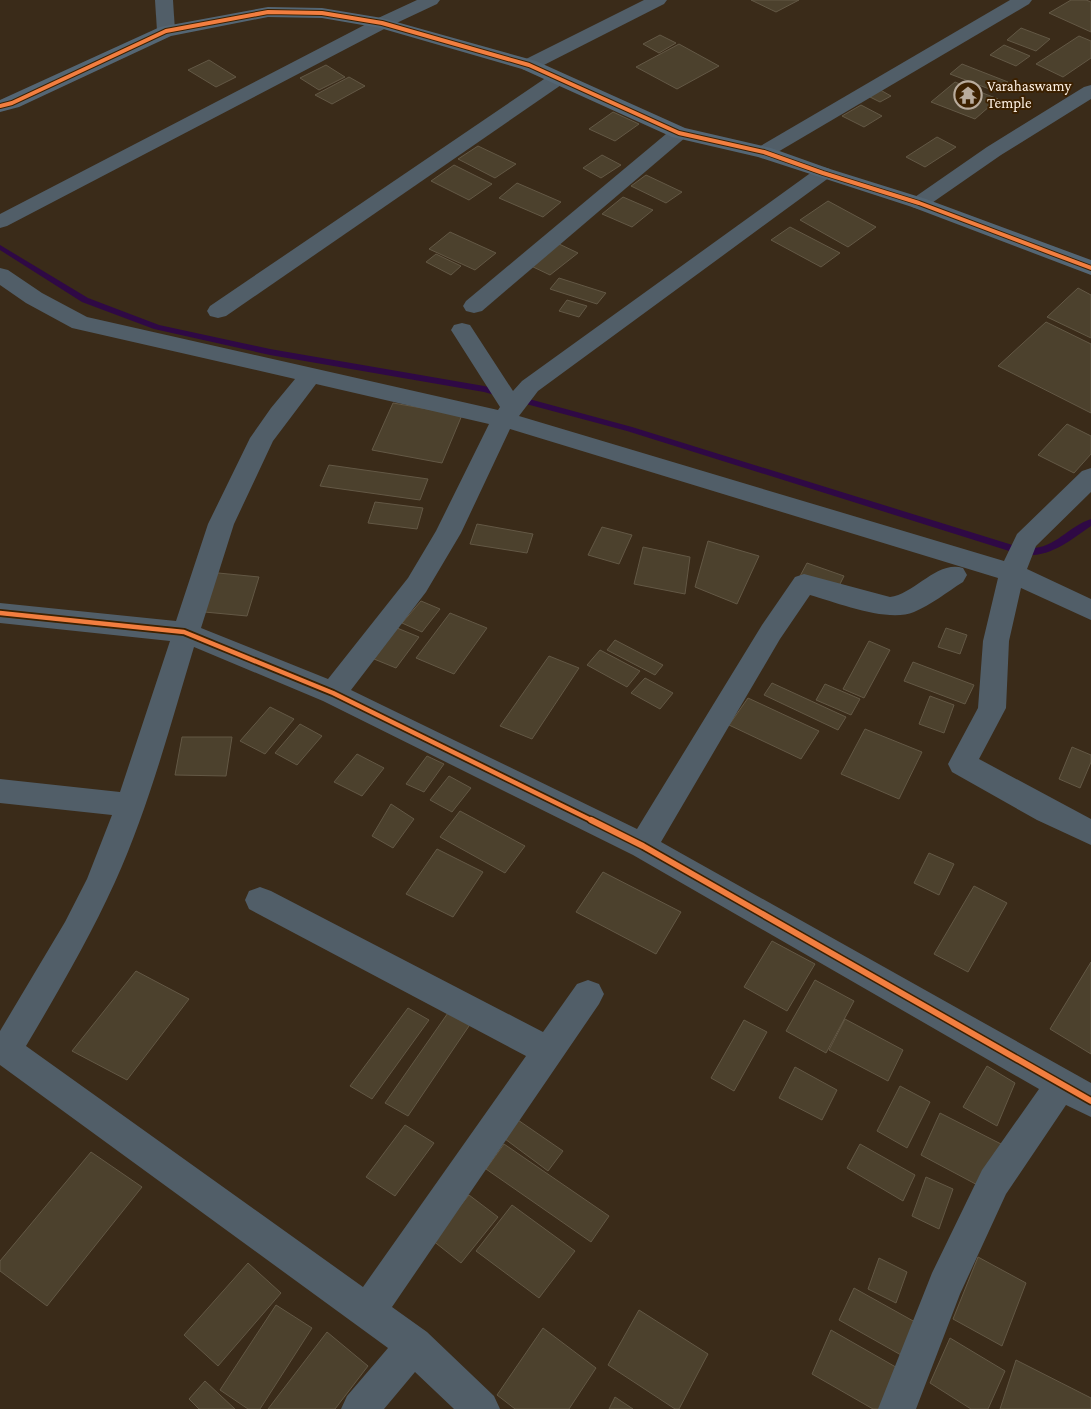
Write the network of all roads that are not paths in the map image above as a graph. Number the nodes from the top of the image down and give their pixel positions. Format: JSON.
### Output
{"nodes":[{"id":1,"x":164,"y":0,"type":"edge"},
{"id":2,"x":430,"y":0,"type":"edge"},
{"id":3,"x":658,"y":0,"type":"edge"},
{"id":4,"x":1023,"y":0,"type":"edge"},
{"id":5,"x":382,"y":23,"type":"junction"},
{"id":6,"x":166,"y":30,"type":"junction"},
{"id":7,"x":529,"y":65,"type":"junction"},
{"id":8,"x":557,"y":79,"type":"junction"},
{"id":9,"x":1091,"y":91,"type":"edge"},
{"id":10,"x":0,"y":106,"type":"edge"},
{"id":11,"x":679,"y":133,"type":"junction"},
{"id":12,"x":764,"y":152,"type":"junction"},
{"id":13,"x":823,"y":173,"type":"junction"},
{"id":14,"x":919,"y":203,"type":"junction"},
{"id":15,"x":0,"y":222,"type":"edge"},
{"id":16,"x":1091,"y":268,"type":"edge"},
{"id":17,"x":0,"y":275,"type":"edge"},
{"id":18,"x":474,"y":306,"type":"dead end"},
{"id":19,"x":218,"y":311,"type":"dead end"},
{"id":20,"x":462,"y":330,"type":"dead end"},
{"id":21,"x":311,"y":376,"type":"junction"},
{"id":22,"x":508,"y":413,"type":"junction"},
{"id":23,"x":1091,"y":477,"type":"edge"},
{"id":24,"x":1018,"y":558,"type":"junction"},
{"id":25,"x":954,"y":575,"type":"dead end"},
{"id":26,"x":1091,"y":610,"type":"edge"},
{"id":27,"x":0,"y":612,"type":"edge"},
{"id":28,"x":184,"y":632,"type":"junction"},
{"id":29,"x":333,"y":693,"type":"junction"},
{"id":30,"x":0,"y":791,"type":"edge"},
{"id":31,"x":130,"y":805,"type":"junction"},
{"id":32,"x":1091,"y":833,"type":"edge"},
{"id":33,"x":643,"y":846,"type":"junction"},
{"id":34,"x":260,"y":900,"type":"dead end"},
{"id":35,"x":588,"y":994,"type":"dead end"},
{"id":36,"x":3,"y":1048,"type":"edge"},
{"id":37,"x":548,"y":1051,"type":"junction"},
{"id":38,"x":1061,"y":1084,"type":"junction"},
{"id":39,"x":1091,"y":1100,"type":"edge"},
{"id":40,"x":368,"y":1311,"type":"junction"},
{"id":41,"x":414,"y":1345,"type":"junction"},
{"id":42,"x":360,"y":1409,"type":"edge"},
{"id":43,"x":480,"y":1409,"type":"edge"},
{"id":44,"x":897,"y":1409,"type":"edge"}],
"edges":[{"from":1,"to":6,"type":"street"},
{"from":2,"to":5,"type":"street"},
{"from":3,"to":7,"type":"street"},
{"from":4,"to":12,"type":"street"},
{"from":5,"to":6,"type":"street"},
{"from":5,"to":7,"type":"street"},
{"from":5,"to":15,"type":"street"},
{"from":6,"to":10,"type":"street"},
{"from":7,"to":8,"type":"street"},
{"from":8,"to":11,"type":"street"},
{"from":8,"to":19,"type":"street"},
{"from":9,"to":14,"type":"street"},
{"from":11,"to":12,"type":"street"},
{"from":11,"to":18,"type":"street"},
{"from":12,"to":13,"type":"street"},
{"from":13,"to":14,"type":"street"},
{"from":13,"to":22,"type":"street"},
{"from":14,"to":16,"type":"street"},
{"from":17,"to":21,"type":"street"},
{"from":20,"to":22,"type":"street"},
{"from":21,"to":22,"type":"street"},
{"from":21,"to":28,"type":"street"},
{"from":22,"to":24,"type":"street"},
{"from":22,"to":29,"type":"street"},
{"from":23,"to":24,"type":"street"},
{"from":24,"to":26,"type":"street"},
{"from":24,"to":32,"type":"street"},
{"from":25,"to":33,"type":"street"},
{"from":27,"to":28,"type":"street"},
{"from":28,"to":29,"type":"street"},
{"from":28,"to":31,"type":"street"},
{"from":29,"to":33,"type":"street"},
{"from":30,"to":31,"type":"street"},
{"from":31,"to":36,"type":"street"},
{"from":33,"to":38,"type":"street"},
{"from":34,"to":37,"type":"street"},
{"from":35,"to":37,"type":"street"},
{"from":36,"to":40,"type":"street"},
{"from":37,"to":40,"type":"street"},
{"from":38,"to":39,"type":"street"},
{"from":38,"to":44,"type":"street"},
{"from":40,"to":41,"type":"street"},
{"from":41,"to":42,"type":"street"},
{"from":41,"to":43,"type":"street"}]}
